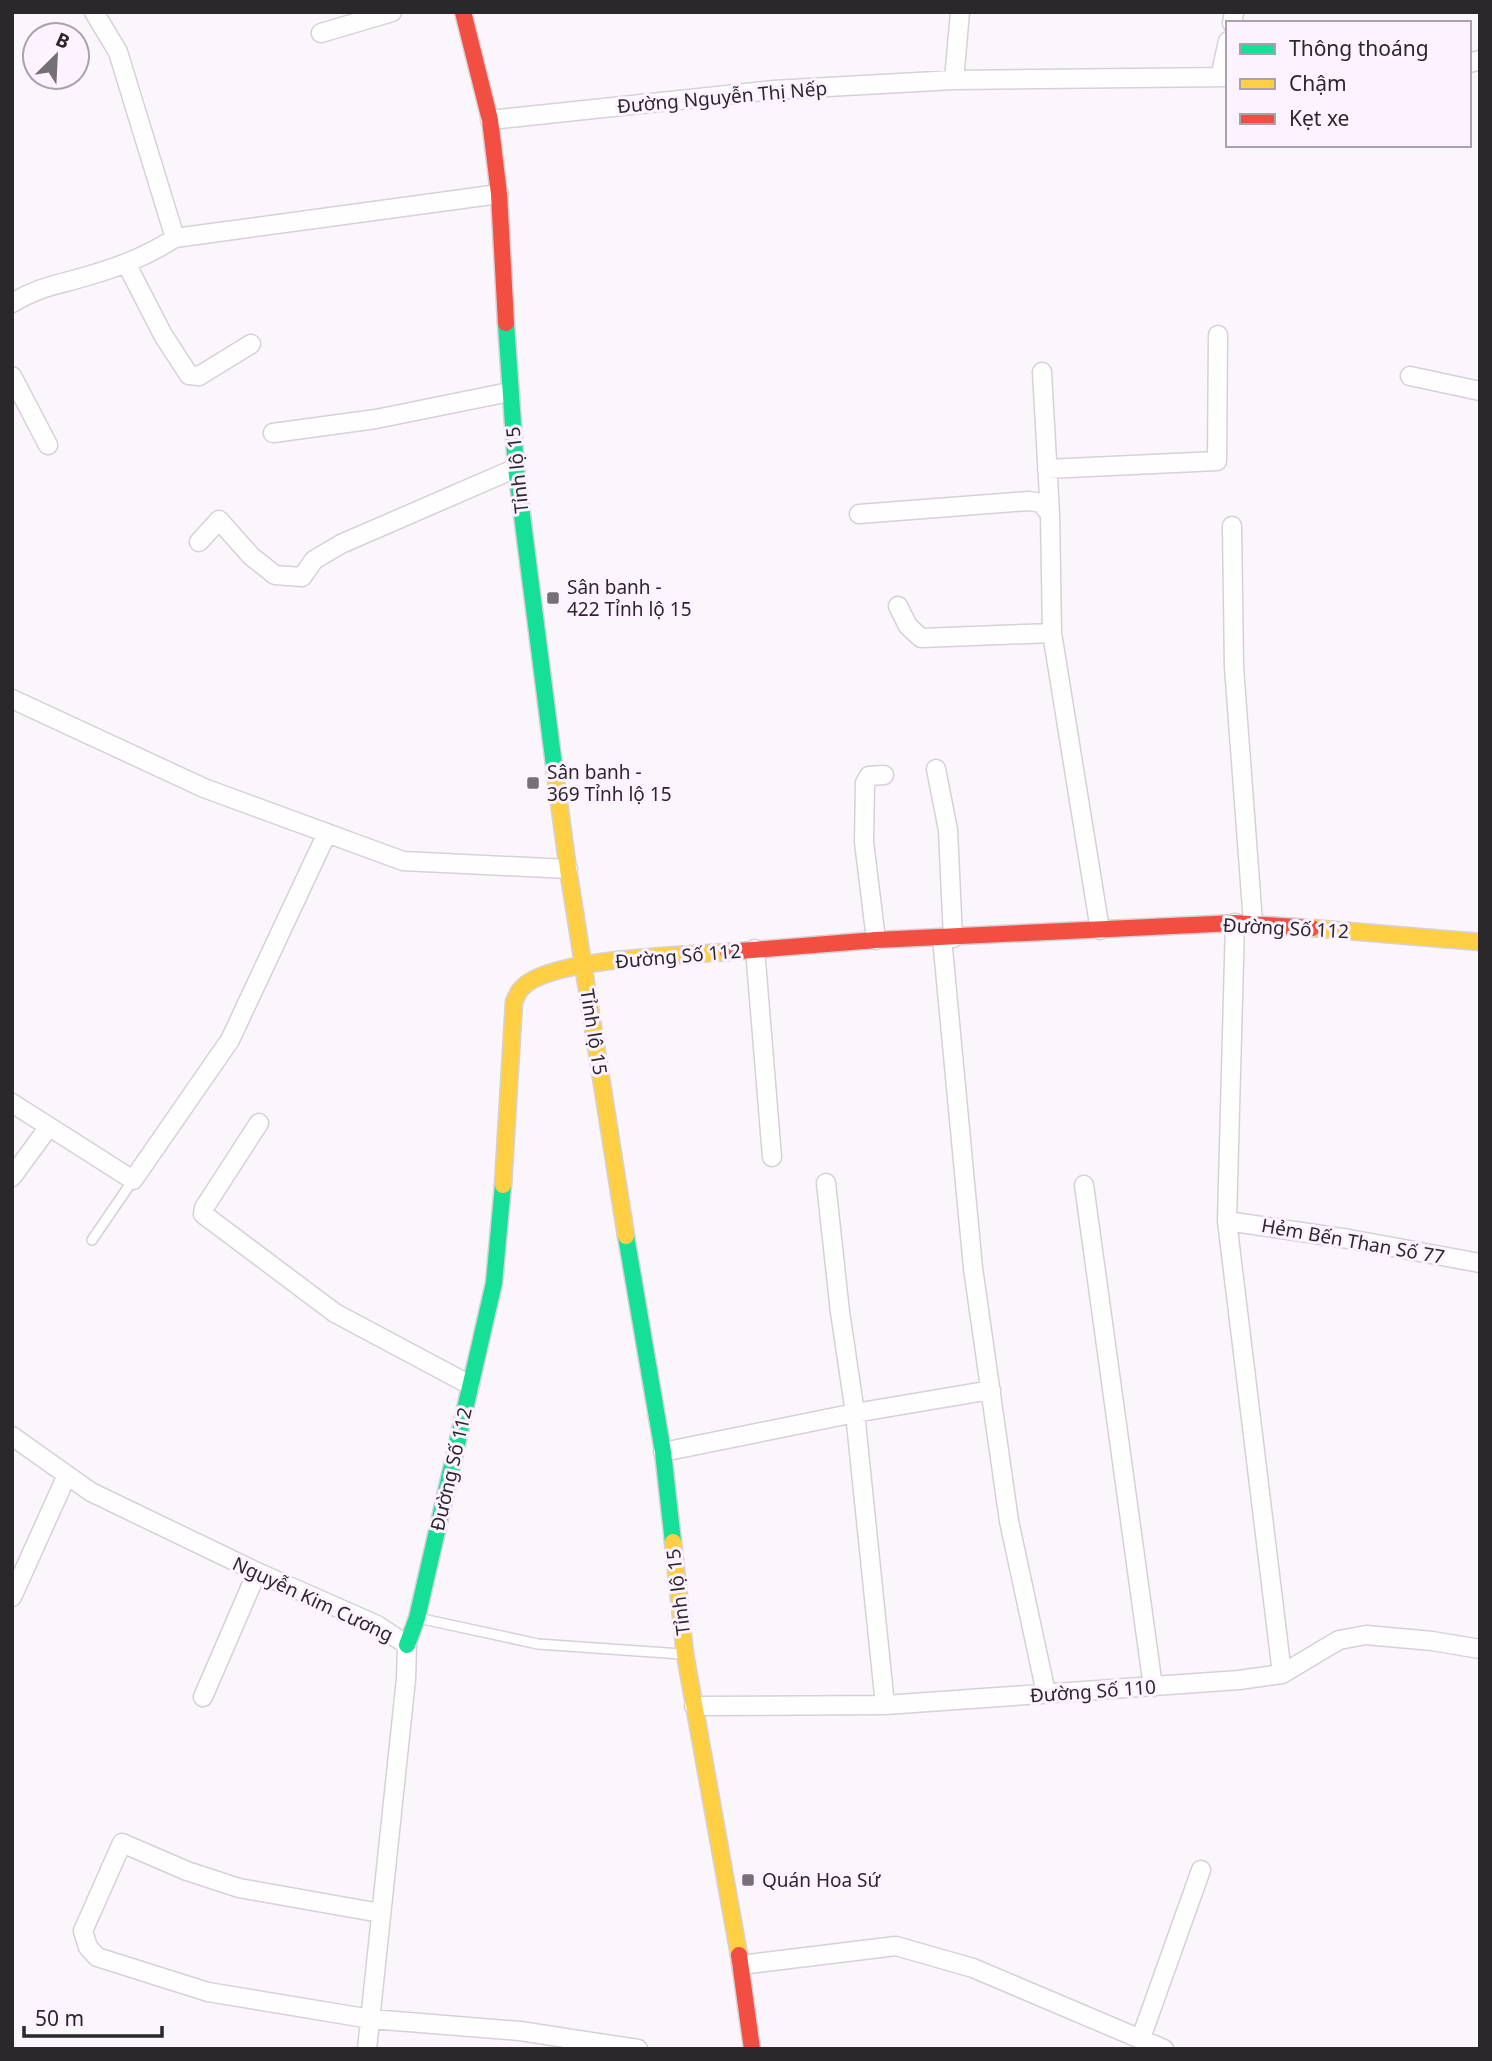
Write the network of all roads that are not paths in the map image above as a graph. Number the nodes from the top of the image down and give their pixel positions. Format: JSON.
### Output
{"nodes":[{"id":1,"x":94,"y":12,"type":"edge"},
{"id":2,"x":392,"y":12,"type":"edge"},
{"id":3,"x":463,"y":12,"type":"edge"},
{"id":4,"x":960,"y":12,"type":"edge"},
{"id":5,"x":321,"y":33,"type":"dead end"},
{"id":6,"x":1226,"y":59,"type":"edge"},
{"id":7,"x":1224,"y":77,"type":"edge"},
{"id":8,"x":954,"y":80,"type":"junction"},
{"id":9,"x":490,"y":120,"type":"junction"},
{"id":10,"x":499,"y":194,"type":"junction"},
{"id":11,"x":175,"y":237,"type":"junction"},
{"id":12,"x":126,"y":264,"type":"junction"},
{"id":13,"x":12,"y":303,"type":"edge"},
{"id":14,"x":1218,"y":335,"type":"dead end"},
{"id":15,"x":251,"y":344,"type":"dead end"},
{"id":16,"x":1042,"y":372,"type":"dead end"},
{"id":17,"x":12,"y":376,"type":"edge"},
{"id":18,"x":1410,"y":376,"type":"dead end"},
{"id":19,"x":1480,"y":391,"type":"edge"},
{"id":20,"x":509,"y":392,"type":"junction"},
{"id":21,"x":273,"y":433,"type":"dead end"},
{"id":22,"x":48,"y":445,"type":"dead end"},
{"id":23,"x":516,"y":468,"type":"junction"},
{"id":24,"x":1047,"y":469,"type":"junction"},
{"id":25,"x":859,"y":514,"type":"dead end"},
{"id":26,"x":1050,"y":514,"type":"junction"},
{"id":27,"x":1232,"y":526,"type":"dead end"},
{"id":28,"x":199,"y":542,"type":"dead end"},
{"id":29,"x":898,"y":606,"type":"dead end"},
{"id":30,"x":1052,"y":633,"type":"junction"},
{"id":31,"x":12,"y":699,"type":"edge"},
{"id":32,"x":936,"y":769,"type":"dead end"},
{"id":33,"x":884,"y":775,"type":"dead end"},
{"id":34,"x":327,"y":833,"type":"junction"},
{"id":35,"x":568,"y":869,"type":"junction"},
{"id":36,"x":1244,"y":923,"type":"junction"},
{"id":37,"x":1100,"y":930,"type":"junction"},
{"id":38,"x":948,"y":938,"type":"junction"},
{"id":39,"x":876,"y":940,"type":"junction"},
{"id":40,"x":1480,"y":942,"type":"edge"},
{"id":41,"x":755,"y":949,"type":"junction"},
{"id":42,"x":584,"y":964,"type":"junction"},
{"id":43,"x":12,"y":1103,"type":"edge"},
{"id":44,"x":259,"y":1123,"type":"dead end"},
{"id":45,"x":48,"y":1128,"type":"junction"},
{"id":46,"x":772,"y":1157,"type":"dead end"},
{"id":47,"x":12,"y":1177,"type":"edge"},
{"id":48,"x":133,"y":1180,"type":"junction"},
{"id":49,"x":826,"y":1183,"type":"dead end"},
{"id":50,"x":1084,"y":1185,"type":"dead end"},
{"id":51,"x":1227,"y":1221,"type":"junction"},
{"id":52,"x":92,"y":1240,"type":"dead end"},
{"id":53,"x":1480,"y":1263,"type":"edge"},
{"id":54,"x":470,"y":1385,"type":"junction"},
{"id":55,"x":991,"y":1390,"type":"junction"},
{"id":56,"x":855,"y":1413,"type":"junction"},
{"id":57,"x":12,"y":1436,"type":"edge"},
{"id":58,"x":663,"y":1452,"type":"junction"},
{"id":59,"x":66,"y":1475,"type":"junction"},
{"id":60,"x":257,"y":1572,"type":"junction"},
{"id":61,"x":12,"y":1597,"type":"edge"},
{"id":62,"x":417,"y":1618,"type":"junction"},
{"id":63,"x":407,"y":1645,"type":"junction"},
{"id":64,"x":1480,"y":1649,"type":"edge"},
{"id":65,"x":685,"y":1654,"type":"junction"},
{"id":66,"x":1282,"y":1674,"type":"junction"},
{"id":67,"x":1153,"y":1687,"type":"junction"},
{"id":68,"x":1046,"y":1693,"type":"junction"},
{"id":69,"x":203,"y":1697,"type":"dead end"},
{"id":70,"x":885,"y":1705,"type":"junction"},
{"id":71,"x":694,"y":1706,"type":"junction"},
{"id":72,"x":1201,"y":1870,"type":"dead end"},
{"id":73,"x":380,"y":1913,"type":"junction"},
{"id":74,"x":741,"y":1965,"type":"junction"},
{"id":75,"x":371,"y":2018,"type":"junction"},
{"id":76,"x":1141,"y":2038,"type":"junction"},
{"id":77,"x":367,"y":2049,"type":"edge"},
{"id":78,"x":638,"y":2049,"type":"edge"},
{"id":79,"x":751,"y":2049,"type":"edge"},
{"id":80,"x":1164,"y":2049,"type":"edge"}],
"edges":[{"from":1,"to":11,"type":"street"},
{"from":2,"to":5,"type":"street"},
{"from":3,"to":9,"type":"main road","name":"Tỉnh lộ 15"},
{"from":4,"to":8,"type":"street"},
{"from":6,"to":7,"type":"street"},
{"from":7,"to":8,"type":"street","name":"Đường Nguyễn Thị Nếp"},
{"from":8,"to":9,"type":"street","name":"Đường Nguyễn Thị Nếp"},
{"from":9,"to":10,"type":"main road","name":"Tỉnh lộ 15"},
{"from":10,"to":11,"type":"street"},
{"from":10,"to":20,"type":"main road","name":"Tỉnh lộ 15"},
{"from":11,"to":12,"type":"street"},
{"from":12,"to":13,"type":"street"},
{"from":12,"to":15,"type":"street"},
{"from":14,"to":24,"type":"street"},
{"from":16,"to":24,"type":"street"},
{"from":17,"to":22,"type":"street"},
{"from":18,"to":19,"type":"street"},
{"from":20,"to":21,"type":"street"},
{"from":20,"to":23,"type":"main road","name":"Tỉnh lộ 15"},
{"from":23,"to":28,"type":"street"},
{"from":23,"to":35,"type":"main road","name":"Tỉnh lộ 15"},
{"from":24,"to":26,"type":"street"},
{"from":25,"to":26,"type":"street"},
{"from":26,"to":30,"type":"street"},
{"from":27,"to":36,"type":"street"},
{"from":29,"to":30,"type":"street"},
{"from":30,"to":37,"type":"street"},
{"from":31,"to":34,"type":"street"},
{"from":32,"to":38,"type":"street"},
{"from":33,"to":39,"type":"street"},
{"from":34,"to":35,"type":"street"},
{"from":34,"to":48,"type":"street"},
{"from":35,"to":42,"type":"main road","name":"Tỉnh lộ 15"},
{"from":36,"to":37,"type":"main road","name":"Đường Số 112"},
{"from":36,"to":40,"type":"main road","name":"Đường Số 112"},
{"from":36,"to":51,"type":"street"},
{"from":37,"to":38,"type":"main road","name":"Đường Số 112"},
{"from":38,"to":39,"type":"main road","name":"Đường Số 112"},
{"from":38,"to":55,"type":"street"},
{"from":39,"to":41,"type":"main road","name":"Đường Số 112"},
{"from":41,"to":42,"type":"main road","name":"Đường Số 112"},
{"from":41,"to":46,"type":"street"},
{"from":42,"to":54,"type":"main road","name":"Đường Số 112"},
{"from":42,"to":58,"type":"main road","name":"Tỉnh lộ 15"},
{"from":43,"to":45,"type":"street"},
{"from":44,"to":54,"type":"street"},
{"from":45,"to":47,"type":"street"},
{"from":45,"to":48,"type":"street"},
{"from":48,"to":52,"type":"lane"},
{"from":49,"to":56,"type":"street"},
{"from":50,"to":67,"type":"street"},
{"from":51,"to":53,"type":"street","name":"Hẻm Bến Than Số 77"},
{"from":51,"to":66,"type":"street"},
{"from":54,"to":62,"type":"main road","name":"Đường Số 112"},
{"from":55,"to":56,"type":"street"},
{"from":55,"to":68,"type":"street"},
{"from":56,"to":58,"type":"street"},
{"from":56,"to":70,"type":"street"},
{"from":57,"to":59,"type":"street","name":"Nguyễn Kim Cương"},
{"from":58,"to":65,"type":"main road","name":"Tỉnh lộ 15"},
{"from":59,"to":60,"type":"street","name":"Nguyễn Kim Cương"},
{"from":59,"to":61,"type":"street"},
{"from":60,"to":63,"type":"street","name":"Nguyễn Kim Cương"},
{"from":60,"to":69,"type":"street"},
{"from":62,"to":63,"type":"main road","name":"Đường Số 112"},
{"from":62,"to":65,"type":"lane"},
{"from":63,"to":73,"type":"street","name":"Nguyễn Kim Cương"},
{"from":64,"to":66,"type":"street","name":"Đường Số 110"},
{"from":65,"to":71,"type":"main road","name":"Tỉnh lộ 15"},
{"from":66,"to":67,"type":"street","name":"Đường Số 110"},
{"from":67,"to":68,"type":"street","name":"Đường Số 110"},
{"from":68,"to":70,"type":"street","name":"Đường Số 110"},
{"from":70,"to":71,"type":"street","name":"Đường Số 110"},
{"from":71,"to":74,"type":"main road","name":"Tỉnh lộ 15"},
{"from":72,"to":76,"type":"street"},
{"from":73,"to":75,"type":"street","name":"Nguyễn Kim Cương"},
{"from":73,"to":75,"type":"street"},
{"from":74,"to":76,"type":"street"},
{"from":74,"to":79,"type":"main road","name":"Tỉnh lộ 15"},
{"from":75,"to":77,"type":"street","name":"Nguyễn Kim Cương"},
{"from":75,"to":78,"type":"street"},
{"from":76,"to":80,"type":"street"}]}
